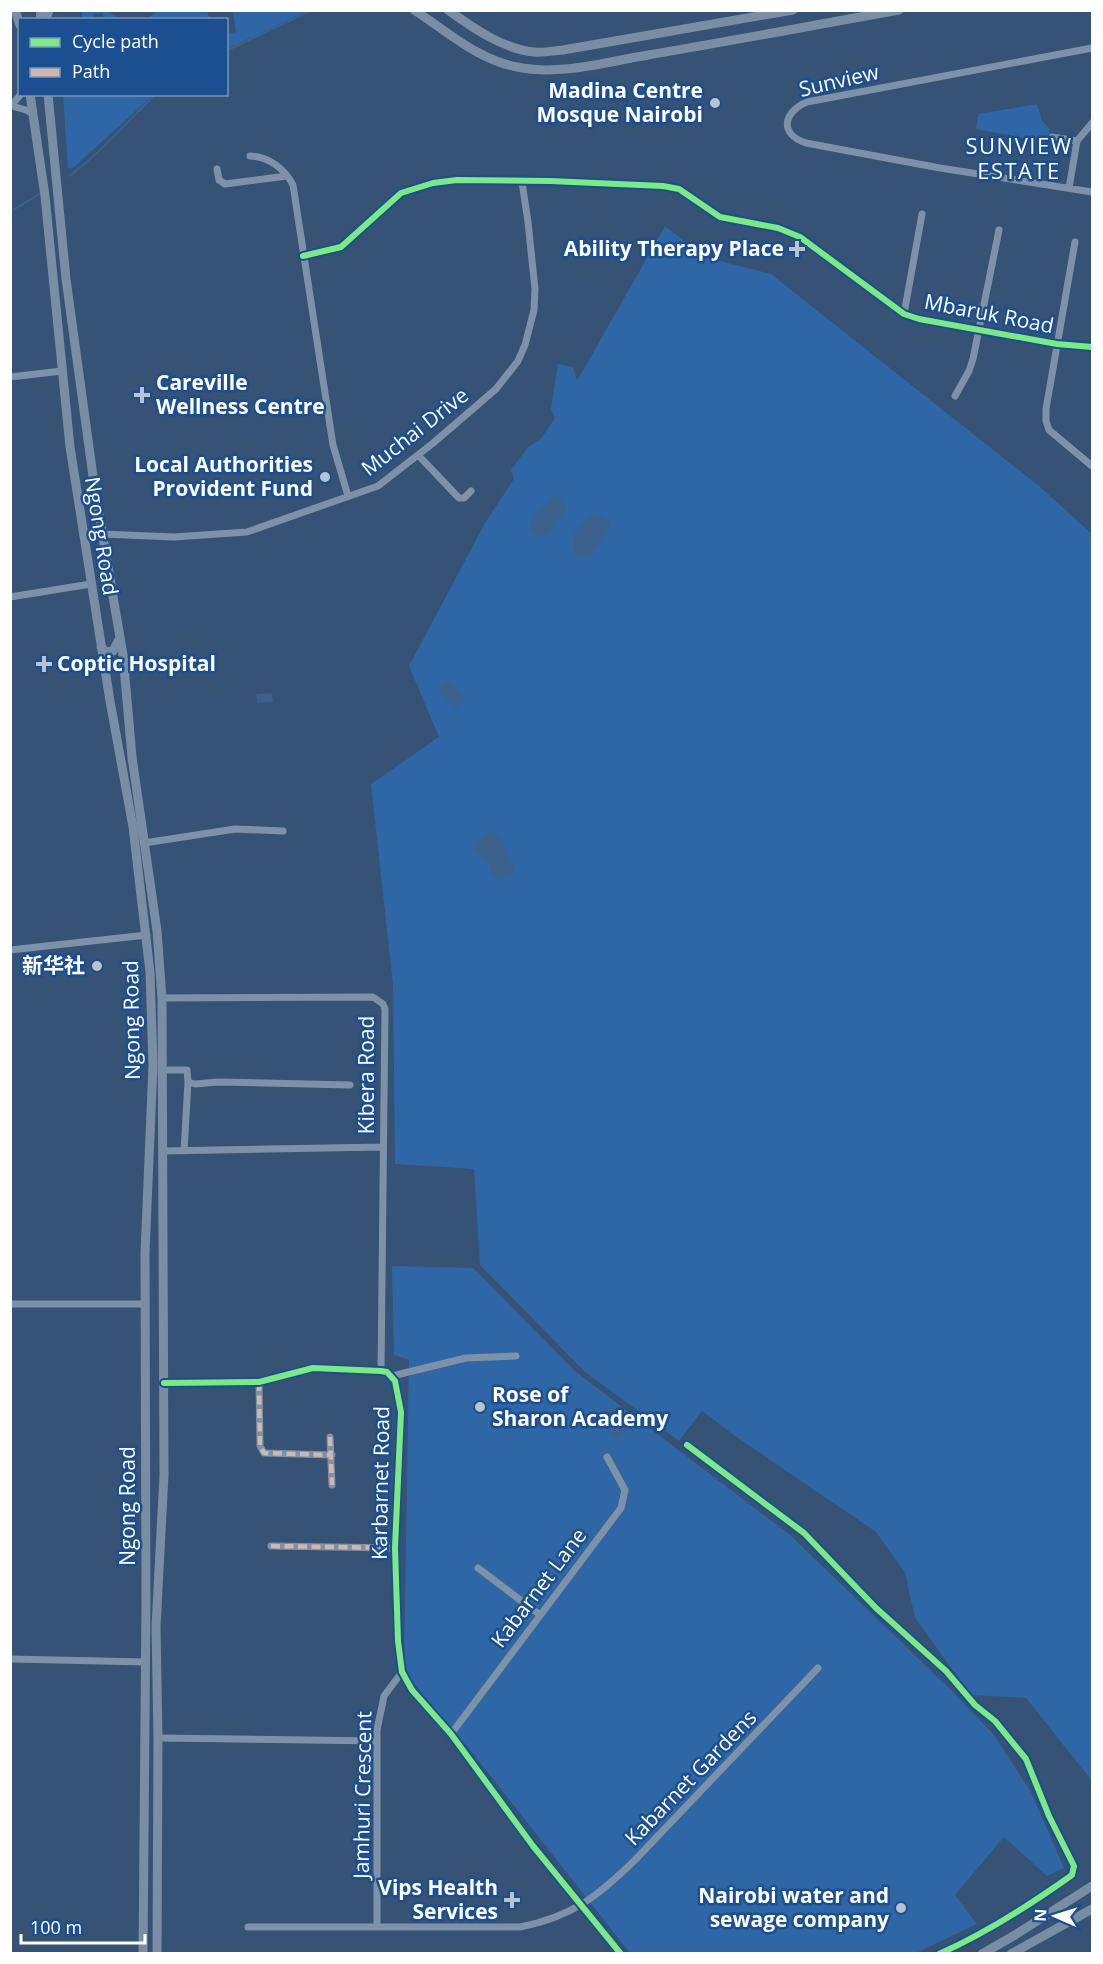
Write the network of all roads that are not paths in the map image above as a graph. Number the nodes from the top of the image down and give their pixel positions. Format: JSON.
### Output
{"nodes":[{"id":1,"x":414,"y":10,"type":"edge"},
{"id":2,"x":448,"y":10,"type":"edge"},
{"id":3,"x":793,"y":10,"type":"edge"},
{"id":4,"x":899,"y":10,"type":"edge"},
{"id":5,"x":1092,"y":48,"type":"edge"},
{"id":6,"x":30,"y":96,"type":"edge"},
{"id":7,"x":48,"y":96,"type":"edge"},
{"id":8,"x":11,"y":106,"type":"edge"},
{"id":9,"x":33,"y":114,"type":"junction"},
{"id":10,"x":1092,"y":123,"type":"edge"},
{"id":11,"x":1052,"y":137,"type":"dead end"},
{"id":12,"x":1077,"y":141,"type":"junction"},
{"id":13,"x":250,"y":156,"type":"dead end"},
{"id":14,"x":217,"y":169,"type":"dead end"},
{"id":15,"x":287,"y":176,"type":"junction"},
{"id":16,"x":522,"y":182,"type":"junction"},
{"id":17,"x":1069,"y":188,"type":"junction"},
{"id":18,"x":1092,"y":192,"type":"edge"},
{"id":19,"x":922,"y":214,"type":"dead end"},
{"id":20,"x":999,"y":230,"type":"dead end"},
{"id":21,"x":1075,"y":242,"type":"dead end"},
{"id":22,"x":303,"y":256,"type":"junction"},
{"id":23,"x":904,"y":314,"type":"junction"},
{"id":24,"x":980,"y":329,"type":"junction"},
{"id":25,"x":1057,"y":344,"type":"junction"},
{"id":26,"x":1092,"y":347,"type":"edge"},
{"id":27,"x":62,"y":371,"type":"junction"},
{"id":28,"x":10,"y":378,"type":"edge"},
{"id":29,"x":955,"y":396,"type":"dead end"},
{"id":30,"x":418,"y":455,"type":"junction"},
{"id":31,"x":1092,"y":466,"type":"edge"},
{"id":32,"x":95,"y":491,"type":"junction"},
{"id":33,"x":471,"y":491,"type":"dead end"},
{"id":34,"x":77,"y":496,"type":"junction"},
{"id":35,"x":348,"y":496,"type":"junction"},
{"id":36,"x":102,"y":534,"type":"junction"},
{"id":37,"x":91,"y":584,"type":"junction"},
{"id":38,"x":10,"y":597,"type":"edge"},
{"id":39,"x":120,"y":638,"type":"junction"},
{"id":40,"x":101,"y":647,"type":"junction"},
{"id":41,"x":283,"y":831,"type":"dead end"},
{"id":42,"x":144,"y":843,"type":"junction"},
{"id":43,"x":147,"y":935,"type":"junction"},
{"id":44,"x":10,"y":950,"type":"edge"},
{"id":45,"x":162,"y":998,"type":"junction"},
{"id":46,"x":161,"y":1070,"type":"junction"},
{"id":47,"x":188,"y":1082,"type":"junction"},
{"id":48,"x":350,"y":1085,"type":"dead end"},
{"id":49,"x":383,"y":1147,"type":"junction"},
{"id":50,"x":163,"y":1151,"type":"junction"},
{"id":51,"x":184,"y":1151,"type":"junction"},
{"id":52,"x":145,"y":1252,"type":"junction"},
{"id":53,"x":164,"y":1255,"type":"junction"},
{"id":54,"x":10,"y":1304,"type":"edge"},
{"id":55,"x":145,"y":1304,"type":"junction"},
{"id":56,"x":516,"y":1356,"type":"dead end"},
{"id":57,"x":381,"y":1371,"type":"junction"},
{"id":58,"x":392,"y":1376,"type":"junction"},
{"id":59,"x":259,"y":1382,"type":"junction"},
{"id":60,"x":164,"y":1383,"type":"junction"},
{"id":61,"x":330,"y":1437,"type":"dead end"},
{"id":62,"x":687,"y":1445,"type":"dead end"},
{"id":63,"x":332,"y":1455,"type":"junction"},
{"id":64,"x":608,"y":1457,"type":"dead end"},
{"id":65,"x":145,"y":1474,"type":"junction"},
{"id":66,"x":164,"y":1475,"type":"junction"},
{"id":67,"x":332,"y":1485,"type":"dead end"},
{"id":68,"x":271,"y":1546,"type":"dead end"},
{"id":69,"x":395,"y":1548,"type":"junction"},
{"id":70,"x":478,"y":1568,"type":"dead end"},
{"id":71,"x":540,"y":1615,"type":"junction"},
{"id":72,"x":10,"y":1659,"type":"edge"},
{"id":73,"x":146,"y":1662,"type":"junction"},
{"id":74,"x":818,"y":1668,"type":"dead end"},
{"id":75,"x":402,"y":1672,"type":"junction"},
{"id":76,"x":451,"y":1734,"type":"junction"},
{"id":77,"x":158,"y":1738,"type":"junction"},
{"id":78,"x":377,"y":1741,"type":"junction"},
{"id":79,"x":1092,"y":1886,"type":"edge"},
{"id":80,"x":583,"y":1904,"type":"junction"},
{"id":81,"x":1092,"y":1909,"type":"edge"},
{"id":82,"x":248,"y":1926,"type":"dead end"},
{"id":83,"x":377,"y":1926,"type":"junction"},
{"id":84,"x":143,"y":1953,"type":"edge"},
{"id":85,"x":157,"y":1953,"type":"edge"},
{"id":86,"x":621,"y":1953,"type":"edge"},
{"id":87,"x":939,"y":1953,"type":"edge"},
{"id":88,"x":982,"y":1953,"type":"edge"},
{"id":89,"x":1011,"y":1953,"type":"edge"}],
"edges":[{"from":1,"to":4,"type":"main road"},
{"from":2,"to":3,"type":"main road"},
{"from":5,"to":17,"type":"street","name":"Sunview"},
{"from":6,"to":9,"type":"main road","name":"Ngong Road"},
{"from":7,"to":32,"type":"main road","name":"Ngong Road"},
{"from":8,"to":9,"type":"street"},
{"from":9,"to":27,"type":"main road","name":"Ngong Road"},
{"from":10,"to":12,"type":"street"},
{"from":11,"to":12,"type":"street"},
{"from":12,"to":17,"type":"street"},
{"from":13,"to":15,"type":"street"},
{"from":14,"to":15,"type":"street"},
{"from":15,"to":22,"type":"street"},
{"from":16,"to":22,"type":"street","name":"Mbaruk Road"},
{"from":16,"to":23,"type":"street","name":"Mbaruk Road"},
{"from":16,"to":30,"type":"street","name":"Muchai Drive"},
{"from":17,"to":18,"type":"street","name":"Sunview"},
{"from":19,"to":23,"type":"street"},
{"from":20,"to":24,"type":"street"},
{"from":21,"to":25,"type":"street"},
{"from":22,"to":35,"type":"street"},
{"from":23,"to":24,"type":"street","name":"Mbaruk Road"},
{"from":24,"to":25,"type":"street","name":"Mbaruk Road"},
{"from":24,"to":29,"type":"street"},
{"from":25,"to":26,"type":"street","name":"Mbaruk Road"},
{"from":25,"to":31,"type":"street"},
{"from":27,"to":28,"type":"street"},
{"from":27,"to":34,"type":"main road","name":"Ngong Road"},
{"from":30,"to":33,"type":"street"},
{"from":30,"to":35,"type":"street","name":"Muchai Drive"},
{"from":32,"to":34,"type":"main road"},
{"from":32,"to":36,"type":"main road","name":"Ngong Road"},
{"from":34,"to":37,"type":"main road","name":"Ngong Road"},
{"from":35,"to":36,"type":"street","name":"Muchai Drive"},
{"from":36,"to":39,"type":"main road","name":"Ngong Road"},
{"from":37,"to":38,"type":"street"},
{"from":37,"to":40,"type":"main road","name":"Ngong Road"},
{"from":39,"to":40,"type":"main road"},
{"from":39,"to":42,"type":"main road","name":"Ngong Road"},
{"from":40,"to":43,"type":"main road","name":"Ngong Road"},
{"from":41,"to":42,"type":"street"},
{"from":42,"to":45,"type":"main road","name":"Ngong Road"},
{"from":43,"to":44,"type":"street"},
{"from":43,"to":52,"type":"main road","name":"Ngong Road"},
{"from":45,"to":46,"type":"main road","name":"Ngong Road"},
{"from":45,"to":49,"type":"street","name":"Kibera Road"},
{"from":46,"to":47,"type":"street"},
{"from":46,"to":50,"type":"main road","name":"Ngong Road"},
{"from":47,"to":48,"type":"street"},
{"from":47,"to":51,"type":"street"},
{"from":49,"to":51,"type":"street"},
{"from":49,"to":57,"type":"street","name":"Kibera Road"},
{"from":50,"to":51,"type":"street"},
{"from":50,"to":53,"type":"main road","name":"Ngong Road"},
{"from":52,"to":53,"type":"main road"},
{"from":52,"to":55,"type":"main road","name":"Ngong Road"},
{"from":53,"to":60,"type":"main road","name":"Ngong Road"},
{"from":54,"to":55,"type":"street"},
{"from":55,"to":65,"type":"main road","name":"Ngong Road"},
{"from":56,"to":58,"type":"street"},
{"from":57,"to":58,"type":"main road","name":"Karbarnet Road"},
{"from":57,"to":59,"type":"main road","name":"Karbarnet Road"},
{"from":58,"to":69,"type":"main road","name":"Karbarnet Road"},
{"from":59,"to":60,"type":"main road","name":"Karbarnet Road"},
{"from":59,"to":63,"type":"street"},
{"from":60,"to":66,"type":"main road","name":"Ngong Road"},
{"from":61,"to":63,"type":"street"},
{"from":62,"to":87,"type":"street"},
{"from":63,"to":67,"type":"street"},
{"from":64,"to":71,"type":"street","name":"Kabarnet Lane"},
{"from":65,"to":66,"type":"main road"},
{"from":65,"to":73,"type":"main road","name":"Ngong Road"},
{"from":66,"to":77,"type":"main road","name":"Ngong Road"},
{"from":68,"to":69,"type":"street"},
{"from":69,"to":75,"type":"main road","name":"Karbarnet Road"},
{"from":70,"to":71,"type":"street"},
{"from":71,"to":76,"type":"street","name":"Kabarnet Lane"},
{"from":72,"to":73,"type":"street"},
{"from":73,"to":84,"type":"main road","name":"Ngong Road"},
{"from":74,"to":80,"type":"street","name":"Kabarnet Gardens"},
{"from":75,"to":76,"type":"main road","name":"Karbarnet Road"},
{"from":75,"to":78,"type":"street","name":"Jamhuri Crescent"},
{"from":76,"to":80,"type":"main road","name":"Karbarnet Road"},
{"from":77,"to":78,"type":"street"},
{"from":77,"to":85,"type":"main road","name":"Ngong Road"},
{"from":78,"to":83,"type":"street","name":"Jamhuri Crescent"},
{"from":79,"to":88,"type":"main road"},
{"from":80,"to":83,"type":"street"},
{"from":80,"to":86,"type":"main road","name":"Karbarnet Road"},
{"from":81,"to":89,"type":"main road"},
{"from":82,"to":83,"type":"street"}]}
